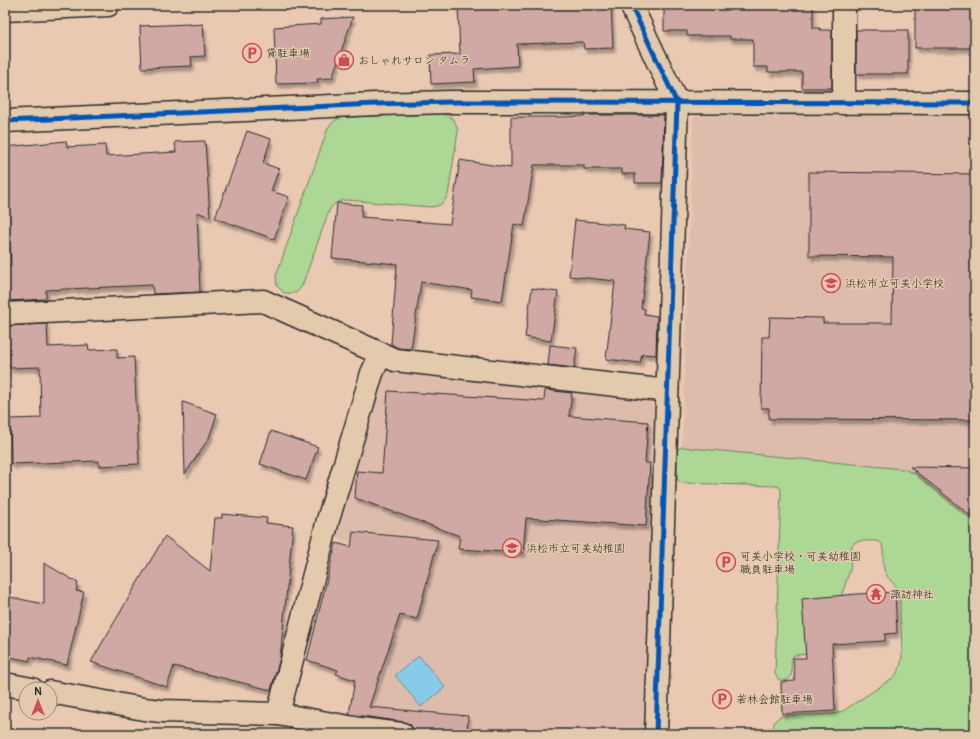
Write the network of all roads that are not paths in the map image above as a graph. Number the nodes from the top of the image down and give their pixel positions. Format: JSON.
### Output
{"nodes":[{"id":1,"x":108,"y":5,"type":"edge"},
{"id":2,"x":631,"y":5,"type":"edge"},
{"id":3,"x":844,"y":5,"type":"edge"},
{"id":4,"x":5,"y":10,"type":"edge"},
{"id":5,"x":677,"y":103,"type":"junction"},
{"id":6,"x":844,"y":103,"type":"junction"},
{"id":7,"x":975,"y":103,"type":"edge"},
{"id":8,"x":5,"y":121,"type":"edge"},
{"id":9,"x":5,"y":314,"type":"edge"},
{"id":10,"x":381,"y":354,"type":"junction"},
{"id":11,"x":668,"y":390,"type":"junction"},
{"id":12,"x":5,"y":684,"type":"edge"},
{"id":13,"x":18,"y":686,"type":"edge"},
{"id":14,"x":58,"y":693,"type":"edge"},
{"id":15,"x":278,"y":714,"type":"junction"},
{"id":16,"x":402,"y":734,"type":"edge"},
{"id":17,"x":656,"y":734,"type":"edge"}],
"edges":[{"from":1,"to":4,"type":"street"},
{"from":2,"to":5,"type":"street"},
{"from":3,"to":6,"type":"street"},
{"from":5,"to":6,"type":"street"},
{"from":5,"to":8,"type":"street"},
{"from":5,"to":11,"type":"street"},
{"from":6,"to":7,"type":"street"},
{"from":9,"to":10,"type":"street"},
{"from":10,"to":11,"type":"street"},
{"from":10,"to":15,"type":"street"},
{"from":11,"to":17,"type":"street"},
{"from":12,"to":13,"type":"street"},
{"from":14,"to":15,"type":"street"},
{"from":15,"to":16,"type":"street"}]}
